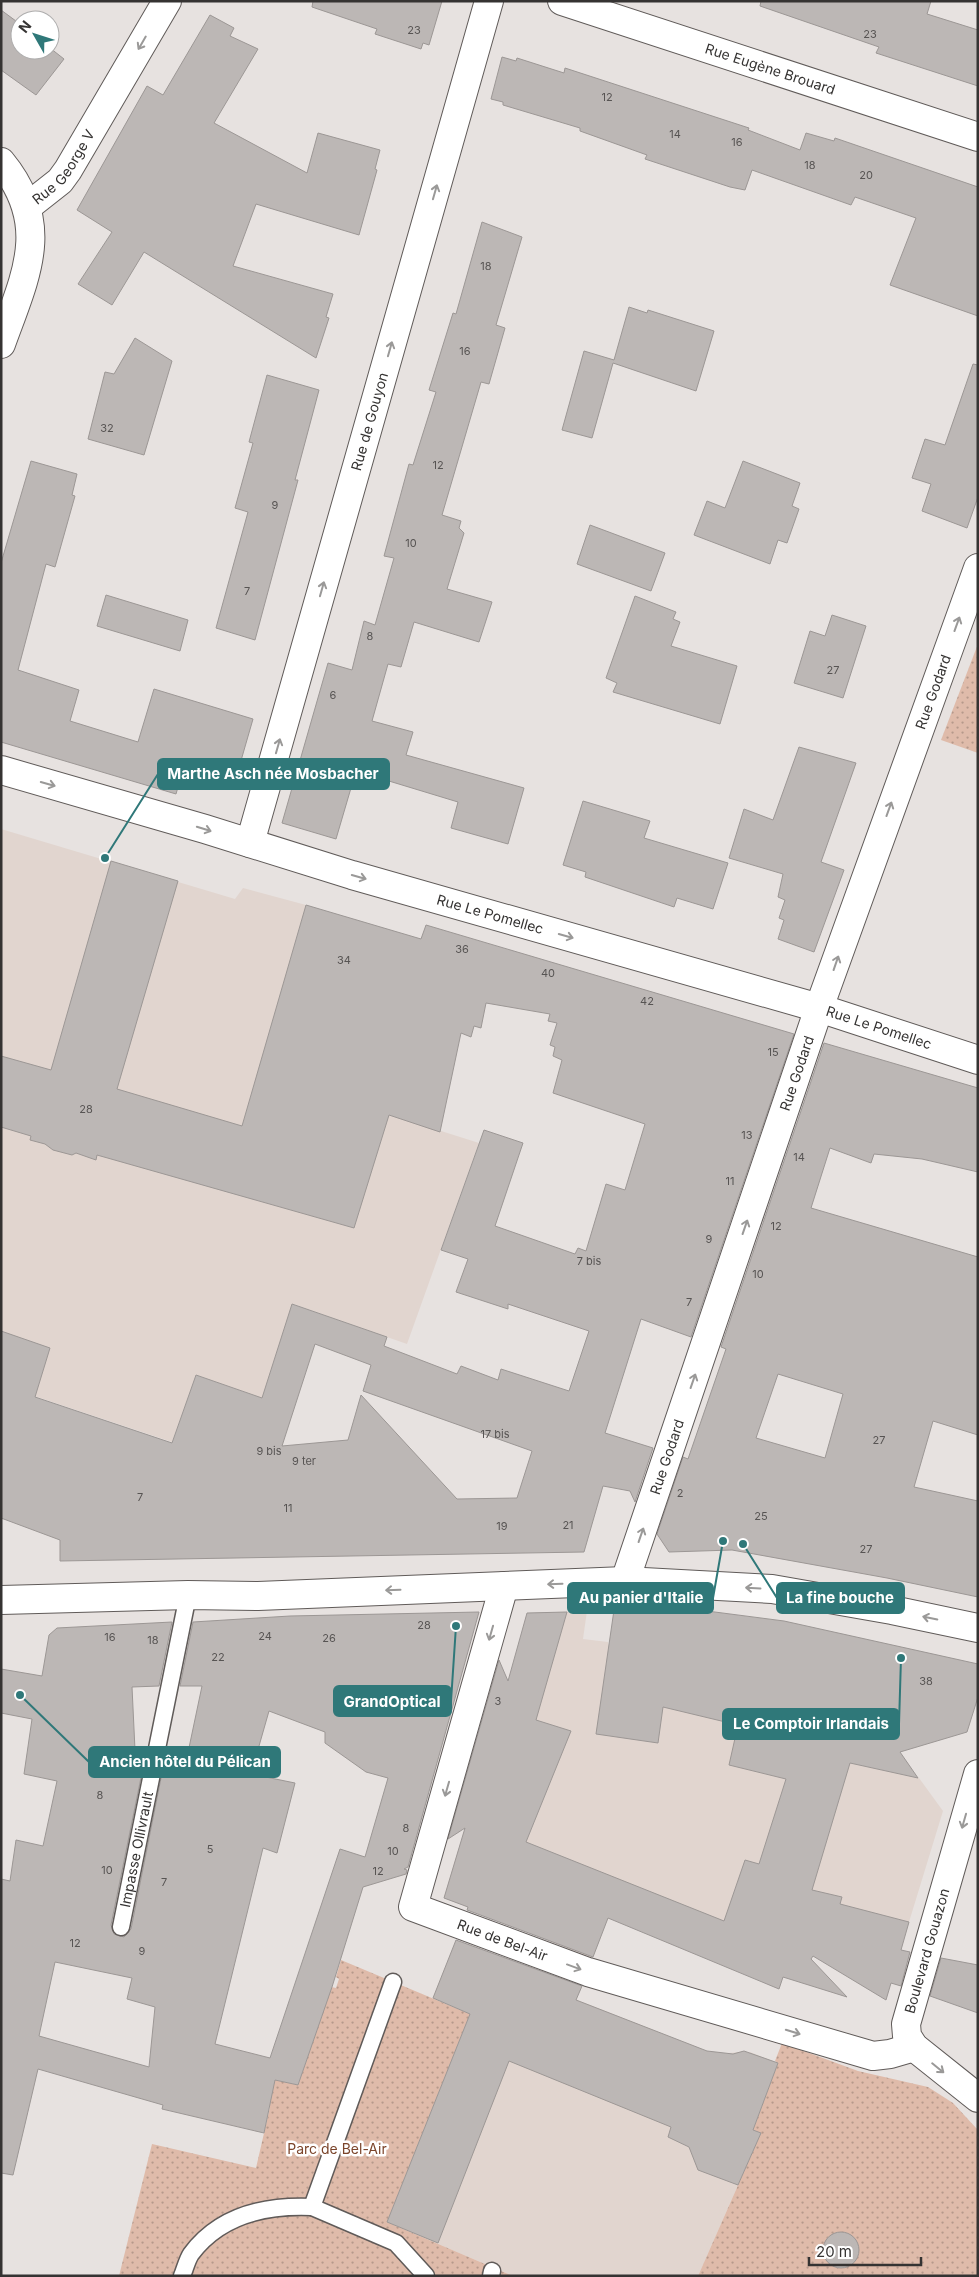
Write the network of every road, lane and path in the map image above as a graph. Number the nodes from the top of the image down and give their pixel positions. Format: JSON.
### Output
{"nodes":[{"id":1,"x":167,"y":1,"type":"edge"},
{"id":2,"x":489,"y":1,"type":"edge"},
{"id":3,"x":562,"y":1,"type":"edge"},
{"id":4,"x":978,"y":137,"type":"edge"},
{"id":5,"x":1,"y":162,"type":"edge"},
{"id":6,"x":27,"y":207,"type":"junction"},
{"id":7,"x":1,"y":344,"type":"edge"},
{"id":8,"x":978,"y":568,"type":"edge"},
{"id":9,"x":1,"y":770,"type":"edge"},
{"id":10,"x":250,"y":843,"type":"junction"},
{"id":11,"x":819,"y":1008,"type":"junction"},
{"id":12,"x":978,"y":1060,"type":"edge"},
{"id":13,"x":625,"y":1581,"type":"junction"},
{"id":14,"x":504,"y":1586,"type":"junction"},
{"id":15,"x":188,"y":1595,"type":"junction"},
{"id":16,"x":1,"y":1600,"type":"edge"},
{"id":17,"x":978,"y":1628,"type":"edge"},
{"id":18,"x":978,"y":1774,"type":"edge"},
{"id":19,"x":120,"y":1927,"type":"dead end"},
{"id":20,"x":393,"y":1982,"type":"dead end"},
{"id":21,"x":914,"y":2047,"type":"junction"},
{"id":22,"x":978,"y":2098,"type":"edge"},
{"id":23,"x":312,"y":2207,"type":"junction"},
{"id":24,"x":182,"y":2276,"type":"edge"},
{"id":25,"x":426,"y":2276,"type":"edge"}],
"edges":[{"from":1,"to":6,"type":"street","name":"Rue George V","one_way":true},
{"from":10,"to":2,"type":"street","name":"Rue de Gouyon","one_way":true},
{"from":3,"to":4,"type":"street","name":"Rue Eugène Brouard"},
{"from":5,"to":6,"type":"street"},
{"from":6,"to":7,"type":"street","name":"Rue George V"},
{"from":11,"to":8,"type":"street","name":"Rue Godard","one_way":true},
{"from":9,"to":10,"type":"street","name":"Rue Le Pomellec","one_way":true},
{"from":10,"to":11,"type":"street","name":"Rue Le Pomellec","one_way":true},
{"from":11,"to":12,"type":"street","name":"Rue Le Pomellec"},
{"from":13,"to":11,"type":"street","name":"Rue Godard","one_way":true},
{"from":13,"to":14,"type":"street","one_way":true},
{"from":17,"to":13,"type":"street","one_way":true},
{"from":14,"to":15,"type":"street","one_way":true},
{"from":14,"to":21,"type":"street","name":"Rue de Bel-Air","one_way":true},
{"from":15,"to":16,"type":"street"},
{"from":15,"to":19,"type":"lane","name":"Impasse Ollivrault"},
{"from":18,"to":21,"type":"street","name":"Boulevard Gouazon","one_way":true},
{"from":20,"to":23,"type":"lane"},
{"from":21,"to":22,"type":"street","one_way":true},
{"from":23,"to":24,"type":"lane"},
{"from":23,"to":25,"type":"lane"}]}
